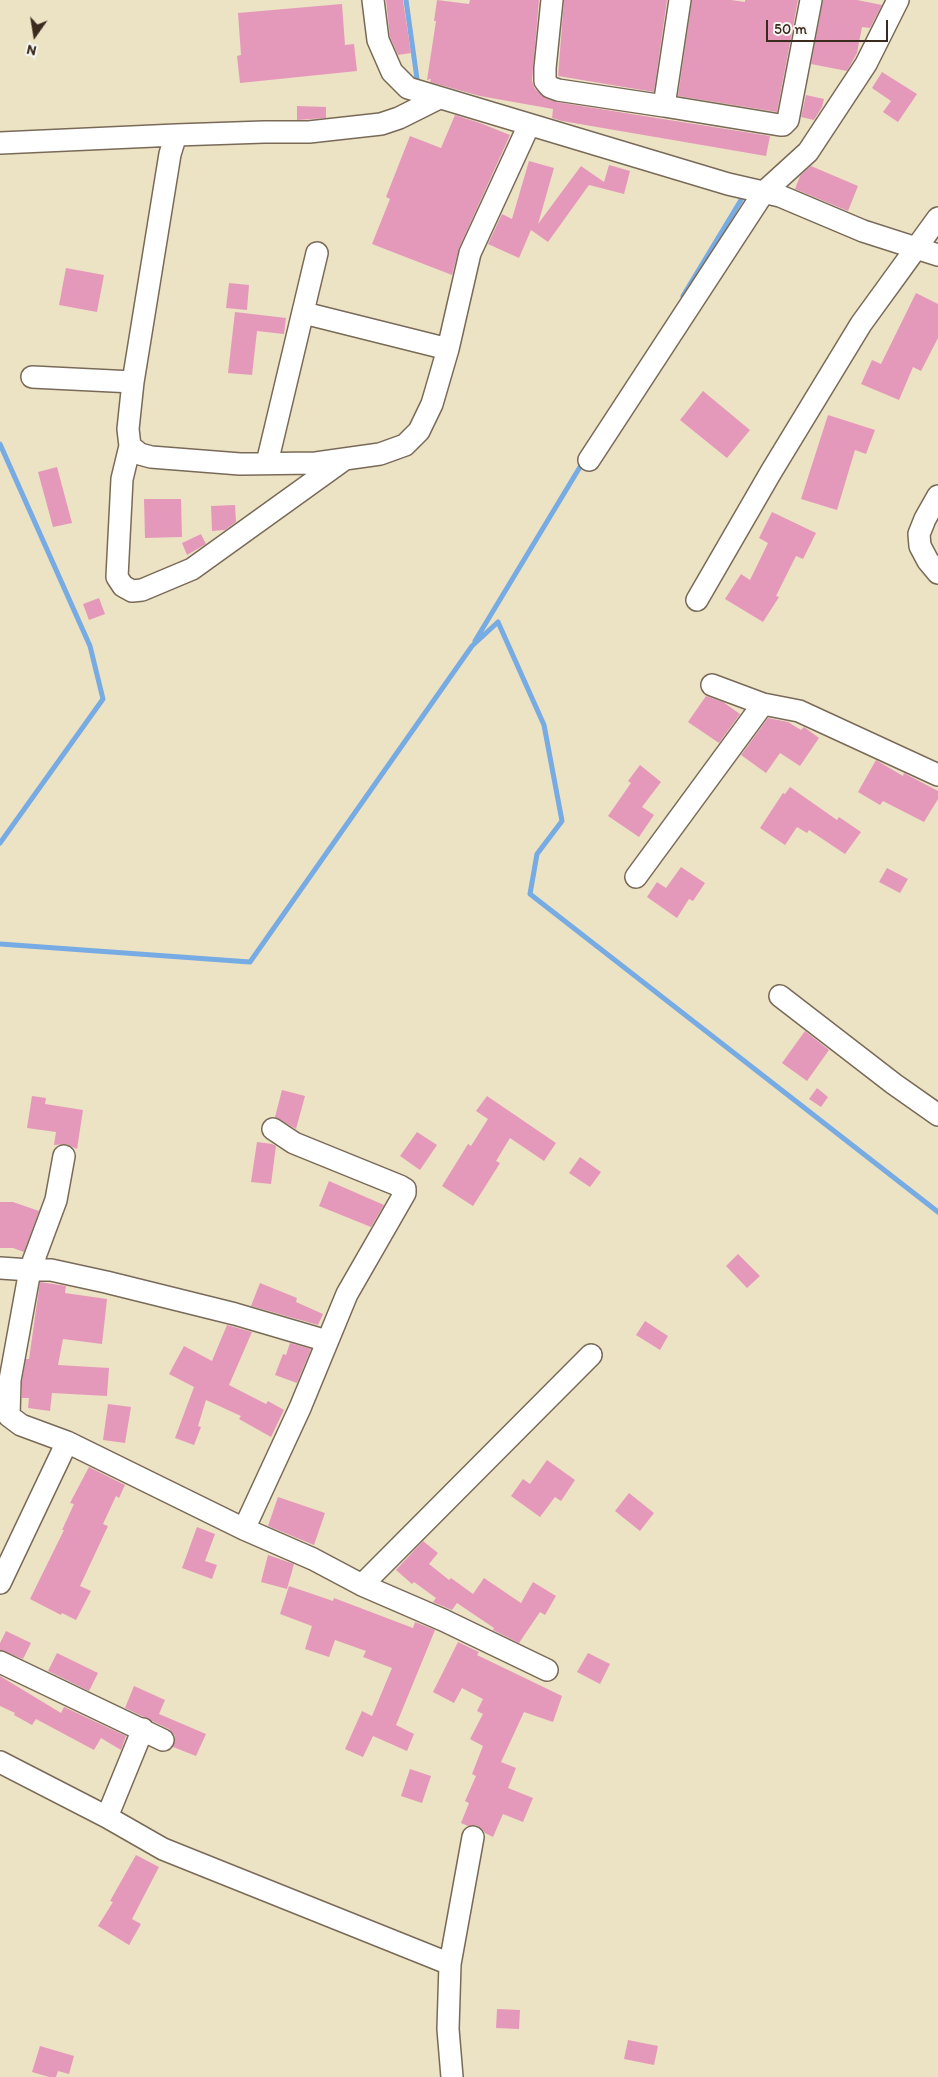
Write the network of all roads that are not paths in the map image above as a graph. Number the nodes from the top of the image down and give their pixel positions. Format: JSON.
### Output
{"nodes":[{"id":1,"x":373,"y":0,"type":"edge"},
{"id":2,"x":552,"y":0,"type":"edge"},
{"id":3,"x":680,"y":0,"type":"edge"},
{"id":4,"x":811,"y":0,"type":"edge"},
{"id":5,"x":898,"y":0,"type":"edge"},
{"id":6,"x":439,"y":98,"type":"junction"},
{"id":7,"x":664,"y":106,"type":"junction"},
{"id":8,"x":529,"y":125,"type":"junction"},
{"id":9,"x":176,"y":135,"type":"junction"},
{"id":10,"x":0,"y":143,"type":"edge"},
{"id":11,"x":764,"y":192,"type":"junction"},
{"id":12,"x":938,"y":218,"type":"edge"},
{"id":13,"x":915,"y":248,"type":"junction"},
{"id":14,"x":317,"y":253,"type":"dead end"},
{"id":15,"x":938,"y":255,"type":"edge"},
{"id":16,"x":304,"y":313,"type":"junction"},
{"id":17,"x":448,"y":349,"type":"junction"},
{"id":18,"x":32,"y":377,"type":"dead end"},
{"id":19,"x":133,"y":382,"type":"junction"},
{"id":20,"x":130,"y":446,"type":"junction"},
{"id":21,"x":345,"y":459,"type":"junction"},
{"id":22,"x":589,"y":460,"type":"dead end"},
{"id":23,"x":267,"y":463,"type":"junction"},
{"id":24,"x":938,"y":496,"type":"edge"},
{"id":25,"x":938,"y":573,"type":"edge"},
{"id":26,"x":697,"y":600,"type":"dead end"},
{"id":27,"x":712,"y":685,"type":"dead end"},
{"id":28,"x":763,"y":704,"type":"junction"},
{"id":29,"x":938,"y":775,"type":"edge"},
{"id":30,"x":636,"y":877,"type":"dead end"},
{"id":31,"x":780,"y":996,"type":"dead end"},
{"id":32,"x":938,"y":1114,"type":"edge"},
{"id":33,"x":272,"y":1129,"type":"dead end"},
{"id":34,"x":64,"y":1156,"type":"dead end"},
{"id":35,"x":0,"y":1268,"type":"edge"},
{"id":36,"x":30,"y":1270,"type":"junction"},
{"id":37,"x":327,"y":1341,"type":"junction"},
{"id":38,"x":591,"y":1354,"type":"dead end"},
{"id":39,"x":4,"y":1415,"type":"edge"},
{"id":40,"x":67,"y":1442,"type":"junction"},
{"id":41,"x":244,"y":1529,"type":"junction"},
{"id":42,"x":0,"y":1583,"type":"edge"},
{"id":43,"x":362,"y":1585,"type":"junction"},
{"id":44,"x":0,"y":1662,"type":"edge"},
{"id":45,"x":547,"y":1670,"type":"dead end"},
{"id":46,"x":143,"y":1729,"type":"junction"},
{"id":47,"x":163,"y":1740,"type":"dead end"},
{"id":48,"x":0,"y":1762,"type":"edge"},
{"id":49,"x":107,"y":1817,"type":"junction"},
{"id":50,"x":473,"y":1837,"type":"dead end"},
{"id":51,"x":450,"y":1964,"type":"junction"},
{"id":52,"x":452,"y":2077,"type":"edge"}],
"edges":[{"from":1,"to":6,"type":"street"},
{"from":2,"to":7,"type":"street"},
{"from":3,"to":7,"type":"street"},
{"from":4,"to":7,"type":"street"},
{"from":5,"to":11,"type":"street"},
{"from":6,"to":8,"type":"street"},
{"from":6,"to":9,"type":"street"},
{"from":8,"to":11,"type":"street"},
{"from":8,"to":17,"type":"street"},
{"from":9,"to":10,"type":"street"},
{"from":9,"to":19,"type":"street"},
{"from":11,"to":13,"type":"street"},
{"from":11,"to":22,"type":"street"},
{"from":12,"to":13,"type":"street"},
{"from":13,"to":15,"type":"street"},
{"from":13,"to":26,"type":"street"},
{"from":14,"to":16,"type":"street"},
{"from":16,"to":17,"type":"street"},
{"from":16,"to":23,"type":"street"},
{"from":17,"to":21,"type":"street"},
{"from":18,"to":19,"type":"street"},
{"from":19,"to":20,"type":"street"},
{"from":20,"to":21,"type":"street"},
{"from":20,"to":23,"type":"street"},
{"from":21,"to":23,"type":"street"},
{"from":24,"to":25,"type":"street"},
{"from":27,"to":28,"type":"street"},
{"from":28,"to":29,"type":"street"},
{"from":28,"to":30,"type":"street"},
{"from":31,"to":32,"type":"street"},
{"from":33,"to":37,"type":"street"},
{"from":34,"to":36,"type":"street"},
{"from":35,"to":36,"type":"street"},
{"from":36,"to":37,"type":"street"},
{"from":36,"to":39,"type":"street"},
{"from":37,"to":41,"type":"street"},
{"from":38,"to":43,"type":"street"},
{"from":39,"to":40,"type":"street"},
{"from":40,"to":41,"type":"street"},
{"from":40,"to":42,"type":"street"},
{"from":41,"to":43,"type":"street"},
{"from":43,"to":45,"type":"street"},
{"from":44,"to":46,"type":"street"},
{"from":46,"to":47,"type":"street"},
{"from":46,"to":49,"type":"street"},
{"from":48,"to":49,"type":"street"},
{"from":49,"to":51,"type":"street"},
{"from":50,"to":51,"type":"street"},
{"from":51,"to":52,"type":"street"}]}
